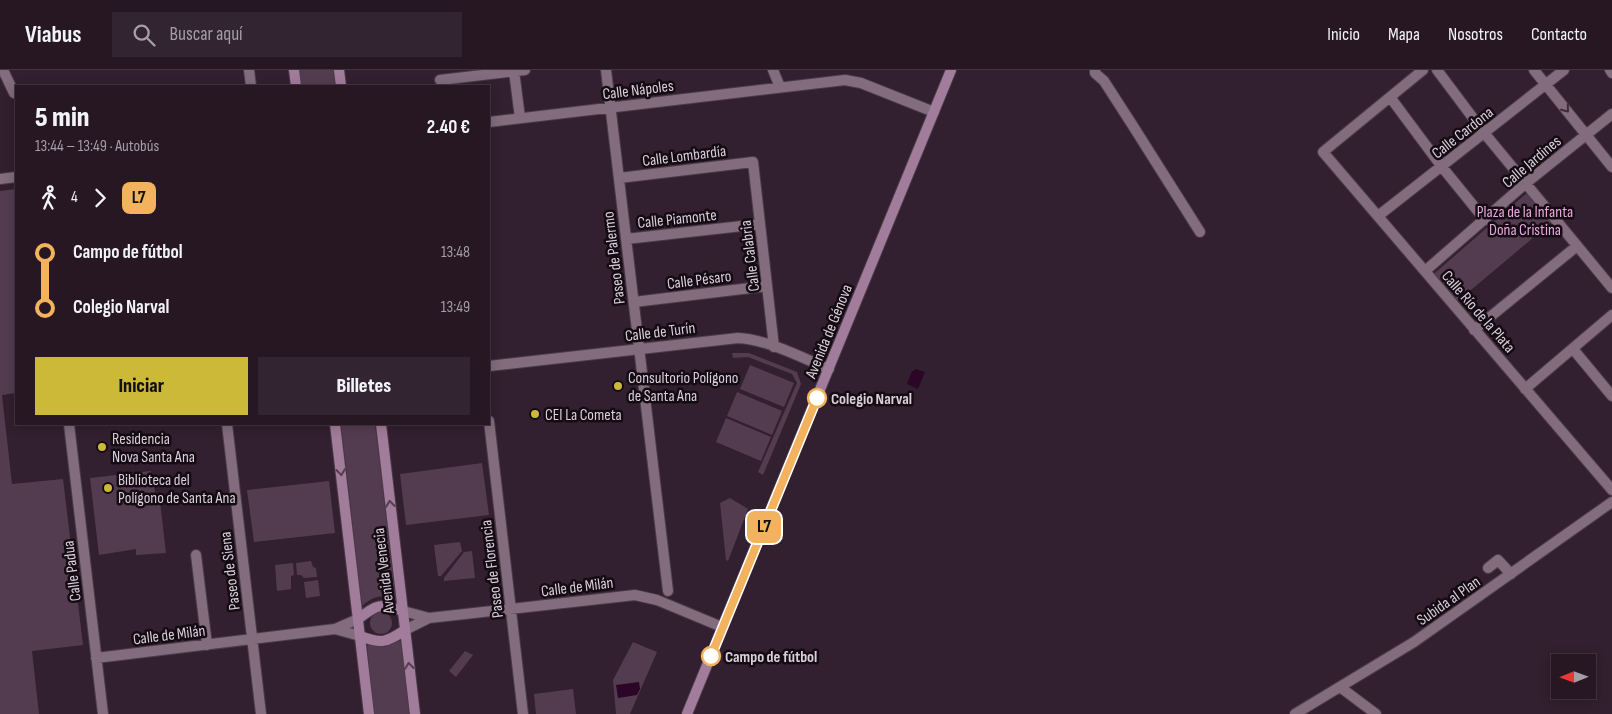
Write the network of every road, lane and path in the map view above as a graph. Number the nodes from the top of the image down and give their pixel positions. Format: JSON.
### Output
{"nodes":[{"id":1,"x":3,"y":70,"type":"edge"},
{"id":2,"x":249,"y":70,"type":"edge"},
{"id":3,"x":294,"y":70,"type":"edge"},
{"id":4,"x":339,"y":70,"type":"edge"},
{"id":5,"x":526,"y":70,"type":"edge"},
{"id":6,"x":606,"y":70,"type":"edge"},
{"id":7,"x":773,"y":70,"type":"edge"},
{"id":8,"x":951,"y":70,"type":"edge"},
{"id":9,"x":1095,"y":70,"type":"edge"},
{"id":10,"x":1423,"y":70,"type":"edge"},
{"id":11,"x":1437,"y":70,"type":"edge"},
{"id":12,"x":1534,"y":70,"type":"edge"},
{"id":13,"x":1564,"y":70,"type":"edge"},
{"id":14,"x":514,"y":71,"type":"junction"},
{"id":15,"x":440,"y":80,"type":"dead end"},
{"id":16,"x":1546,"y":84,"type":"junction"},
{"id":17,"x":251,"y":85,"type":"edge"},
{"id":18,"x":296,"y":85,"type":"edge"},
{"id":19,"x":341,"y":85,"type":"edge"},
{"id":20,"x":780,"y":87,"type":"junction"},
{"id":21,"x":14,"y":93,"type":"dead end"},
{"id":22,"x":1390,"y":97,"type":"junction"},
{"id":23,"x":611,"y":107,"type":"junction"},
{"id":24,"x":934,"y":112,"type":"junction"},
{"id":25,"x":1612,"y":114,"type":"edge"},
{"id":26,"x":520,"y":118,"type":"junction"},
{"id":27,"x":490,"y":122,"type":"edge"},
{"id":28,"x":1485,"y":134,"type":"junction"},
{"id":29,"x":1586,"y":134,"type":"junction"},
{"id":30,"x":753,"y":162,"type":"joint"},
{"id":31,"x":1442,"y":167,"type":"junction"},
{"id":32,"x":1612,"y":167,"type":"edge"},
{"id":33,"x":15,"y":177,"type":"edge"},
{"id":34,"x":619,"y":178,"type":"junction"},
{"id":35,"x":0,"y":179,"type":"edge"},
{"id":36,"x":1526,"y":183,"type":"junction"},
{"id":37,"x":1378,"y":216,"type":"junction"},
{"id":38,"x":1485,"y":220,"type":"junction"},
{"id":39,"x":760,"y":224,"type":"junction"},
{"id":40,"x":1200,"y":232,"type":"dead end"},
{"id":41,"x":626,"y":239,"type":"junction"},
{"id":42,"x":1578,"y":246,"type":"junction"},
{"id":43,"x":1425,"y":271,"type":"junction"},
{"id":44,"x":767,"y":286,"type":"junction"},
{"id":45,"x":1612,"y":288,"type":"edge"},
{"id":46,"x":634,"y":302,"type":"junction"},
{"id":47,"x":1612,"y":315,"type":"edge"},
{"id":48,"x":1474,"y":330,"type":"junction"},
{"id":49,"x":774,"y":347,"type":"junction"},
{"id":50,"x":639,"y":349,"type":"junction"},
{"id":51,"x":1573,"y":349,"type":"junction"},
{"id":52,"x":490,"y":366,"type":"edge"},
{"id":53,"x":829,"y":369,"type":"junction"},
{"id":54,"x":1525,"y":388,"type":"junction"},
{"id":55,"x":1612,"y":396,"type":"edge"},
{"id":56,"x":69,"y":425,"type":"edge"},
{"id":57,"x":226,"y":425,"type":"edge"},
{"id":58,"x":335,"y":425,"type":"edge"},
{"id":59,"x":381,"y":425,"type":"edge"},
{"id":60,"x":489,"y":425,"type":"edge"},
{"id":61,"x":1612,"y":490,"type":"edge"},
{"id":62,"x":1612,"y":502,"type":"edge"},
{"id":63,"x":196,"y":555,"type":"dead end"},
{"id":64,"x":1488,"y":568,"type":"dead end"},
{"id":65,"x":1511,"y":574,"type":"junction"},
{"id":66,"x":668,"y":591,"type":"dead end"},
{"id":67,"x":511,"y":609,"type":"junction"},
{"id":68,"x":403,"y":611,"type":"junction"},
{"id":69,"x":429,"y":618,"type":"junction"},
{"id":70,"x":358,"y":619,"type":"junction"},
{"id":71,"x":722,"y":627,"type":"junction"},
{"id":72,"x":335,"y":629,"type":"junction"},
{"id":73,"x":405,"y":630,"type":"junction"},
{"id":74,"x":360,"y":636,"type":"junction"},
{"id":75,"x":252,"y":639,"type":"junction"},
{"id":76,"x":207,"y":645,"type":"junction"},
{"id":77,"x":96,"y":658,"type":"junction"},
{"id":78,"x":1340,"y":687,"type":"junction"},
{"id":79,"x":103,"y":714,"type":"edge"},
{"id":80,"x":261,"y":714,"type":"edge"},
{"id":81,"x":369,"y":714,"type":"edge"},
{"id":82,"x":415,"y":714,"type":"edge"},
{"id":83,"x":523,"y":714,"type":"edge"},
{"id":84,"x":687,"y":714,"type":"edge"},
{"id":85,"x":1295,"y":714,"type":"edge"},
{"id":86,"x":1376,"y":714,"type":"edge"}],
"edges":[{"from":1,"to":21,"type":"street"},
{"from":2,"to":17,"type":"street"},
{"from":3,"to":18,"type":"street"},
{"from":4,"to":19,"type":"street"},
{"from":5,"to":14,"type":"street"},
{"from":6,"to":23,"type":"street","name":"Paseo de Palermo"},
{"from":7,"to":20,"type":"street"},
{"from":8,"to":24,"type":"street","name":"Avenida de Génova"},
{"from":9,"to":40,"type":"street"},
{"from":10,"to":22,"type":"street"},
{"from":11,"to":28,"type":"street"},
{"from":12,"to":16,"type":"street"},
{"from":13,"to":16,"type":"street","name":"Calle Cardona"},
{"from":14,"to":15,"type":"street"},
{"from":14,"to":26,"type":"street"},
{"from":16,"to":28,"type":"street","name":"Calle Cardona"},
{"from":16,"to":29,"type":"street","one_way":true},
{"from":20,"to":23,"type":"street","name":"Calle Nápoles"},
{"from":20,"to":24,"type":"street","name":"Calle Nápoles"},
{"from":22,"to":31,"type":"street"},
{"from":22,"to":37,"type":"street","name":"Calle Río de la Plata"},
{"from":23,"to":26,"type":"street","name":"Calle Nápoles"},
{"from":23,"to":34,"type":"street","name":"Paseo de Palermo"},
{"from":24,"to":53,"type":"street","name":"Avenida de Génova"},
{"from":25,"to":29,"type":"street","name":"Calle Jardines"},
{"from":26,"to":27,"type":"street","name":"Calle Nápoles"},
{"from":28,"to":31,"type":"street","name":"Calle Cardona"},
{"from":28,"to":36,"type":"street"},
{"from":29,"to":32,"type":"street"},
{"from":29,"to":36,"type":"street","name":"Calle Jardines"},
{"from":30,"to":34,"type":"street","name":"Calle Lombardía"},
{"from":30,"to":39,"type":"street","name":"Calle Calabria"},
{"from":31,"to":37,"type":"street","name":"Calle Cardona"},
{"from":31,"to":38,"type":"street"},
{"from":33,"to":35,"type":"street"},
{"from":34,"to":41,"type":"street","name":"Paseo de Palermo"},
{"from":36,"to":38,"type":"street","name":"Calle Jardines"},
{"from":36,"to":42,"type":"street"},
{"from":37,"to":43,"type":"street","name":"Calle Río de la Plata"},
{"from":38,"to":43,"type":"street","name":"Calle Jardines"},
{"from":39,"to":41,"type":"street","name":"Calle Piamonte"},
{"from":39,"to":44,"type":"street","name":"Calle Calabria"},
{"from":41,"to":46,"type":"street","name":"Paseo de Palermo"},
{"from":42,"to":45,"type":"street"},
{"from":42,"to":48,"type":"street"},
{"from":43,"to":48,"type":"street","name":"Calle Río de la Plata"},
{"from":44,"to":46,"type":"street","name":"Calle Pésaro"},
{"from":44,"to":49,"type":"street","name":"Calle Calabria"},
{"from":46,"to":50,"type":"street","name":"Paseo de Palermo"},
{"from":47,"to":51,"type":"street"},
{"from":48,"to":54,"type":"street","name":"Calle Río de la Plata"},
{"from":49,"to":50,"type":"street","name":"Calle de Turín"},
{"from":49,"to":53,"type":"street","name":"Calle de Turín"},
{"from":50,"to":52,"type":"street","name":"Calle de Turín"},
{"from":50,"to":66,"type":"street","name":"Paseo de Palermo"},
{"from":51,"to":54,"type":"street"},
{"from":51,"to":55,"type":"street"},
{"from":53,"to":71,"type":"street","name":"Avenida de Génova"},
{"from":54,"to":61,"type":"street","name":"Calle Río de la Plata"},
{"from":56,"to":77,"type":"street","name":"Calle Padua"},
{"from":57,"to":75,"type":"street","name":"Paseo de Siena"},
{"from":58,"to":70,"type":"street","name":"Avenida Venecia","one_way":true},
{"from":68,"to":59,"type":"street","name":"Avenida Venecia","one_way":true},
{"from":60,"to":67,"type":"street","name":"Paseo de Florencia"},
{"from":62,"to":65,"type":"street","name":"Subida al Plan"},
{"from":63,"to":76,"type":"street"},
{"from":64,"to":65,"type":"street"},
{"from":65,"to":78,"type":"street","name":"Subida al Plan"},
{"from":67,"to":69,"type":"street","name":"Calle de Milán"},
{"from":67,"to":71,"type":"street","name":"Calle de Milán"},
{"from":67,"to":83,"type":"street","name":"Paseo de Florencia"},
{"from":68,"to":69,"type":"street","name":"Calle de Milán"},
{"from":68,"to":70,"type":"street"},
{"from":68,"to":73,"type":"street","name":"Avenida Venecia"},
{"from":69,"to":73,"type":"street","name":"Calle de Milán"},
{"from":70,"to":72,"type":"street","name":"Calle de Milán"},
{"from":70,"to":74,"type":"street","name":"Avenida Venecia"},
{"from":71,"to":84,"type":"street","name":"Avenida de Génova"},
{"from":72,"to":74,"type":"street","name":"Calle de Milán"},
{"from":72,"to":75,"type":"street","name":"Calle de Milán"},
{"from":73,"to":74,"type":"street"},
{"from":82,"to":73,"type":"street","name":"Avenida Venecia","one_way":true},
{"from":74,"to":81,"type":"street","name":"Avenida Venecia"},
{"from":75,"to":76,"type":"street","name":"Calle de Milán"},
{"from":75,"to":80,"type":"street","name":"Paseo de Siena"},
{"from":76,"to":77,"type":"street","name":"Calle de Milán"},
{"from":77,"to":79,"type":"street","name":"Calle Padua"},
{"from":78,"to":85,"type":"street","name":"Subida al Plan"},
{"from":78,"to":86,"type":"street"}]}
